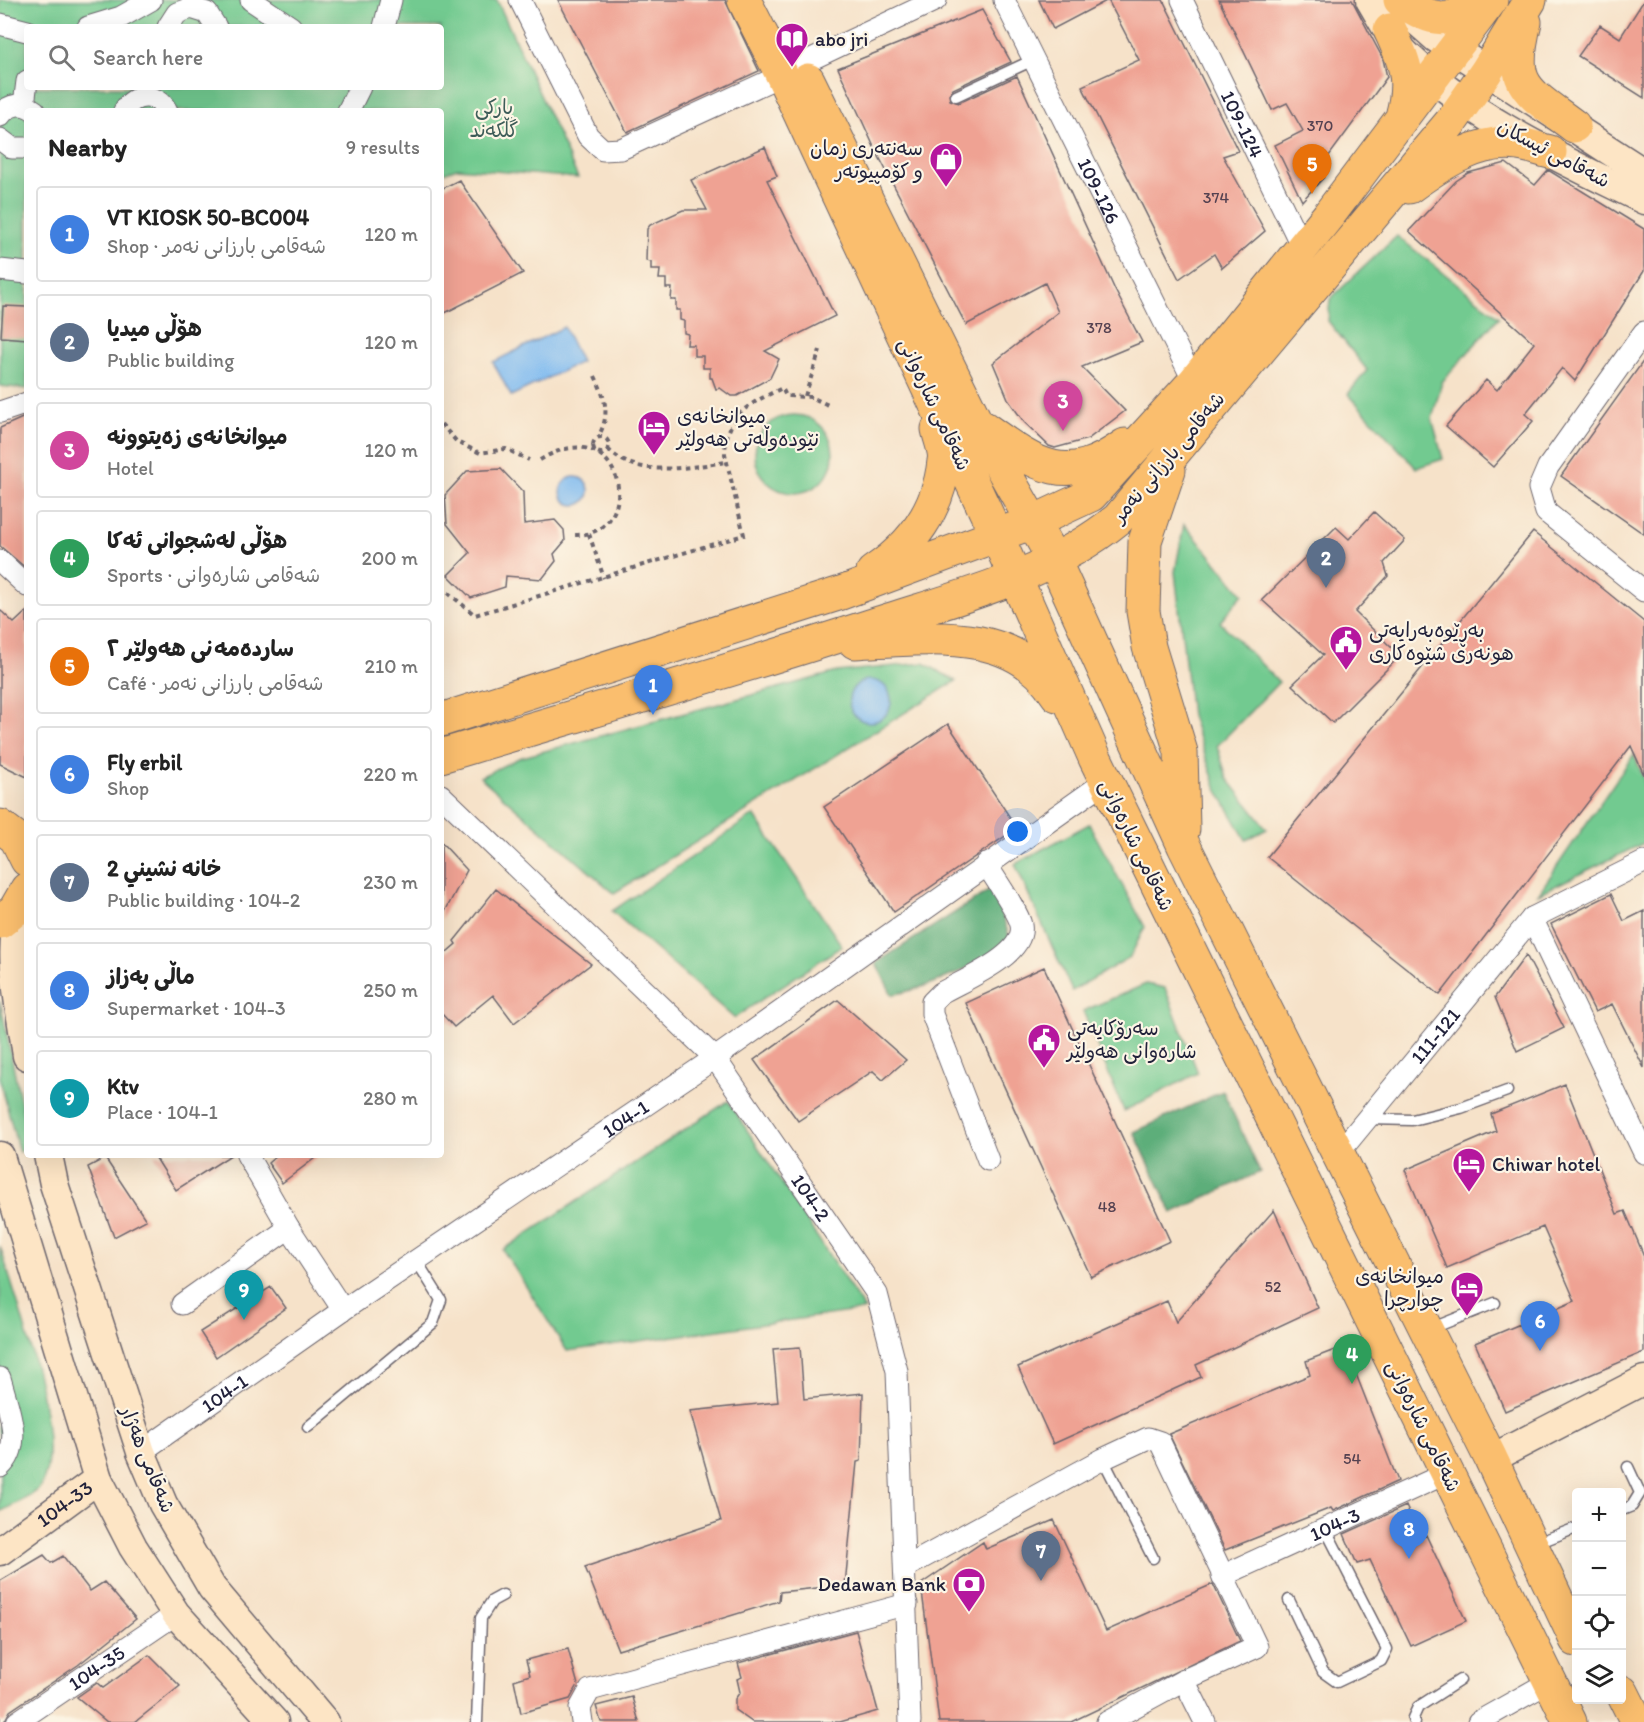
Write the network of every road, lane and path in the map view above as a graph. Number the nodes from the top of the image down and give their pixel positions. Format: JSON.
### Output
{"nodes":[{"id":1,"x":251,"y":0,"type":"edge"},
{"id":2,"x":391,"y":0,"type":"edge"},
{"id":3,"x":520,"y":0,"type":"edge"},
{"id":4,"x":744,"y":0,"type":"edge"},
{"id":5,"x":769,"y":0,"type":"edge"},
{"id":6,"x":936,"y":0,"type":"edge"},
{"id":7,"x":1004,"y":0,"type":"edge"},
{"id":8,"x":1182,"y":0,"type":"edge"},
{"id":9,"x":1370,"y":0,"type":"edge"},
{"id":10,"x":1478,"y":0,"type":"edge"},
{"id":11,"x":1491,"y":0,"type":"edge"},
{"id":12,"x":1530,"y":0,"type":"edge"},
{"id":13,"x":147,"y":3,"type":"edge"},
{"id":14,"x":1395,"y":10,"type":"edge"},
{"id":15,"x":214,"y":13,"type":"edge"},
{"id":16,"x":122,"y":22,"type":"edge"},
{"id":17,"x":0,"y":24,"type":"edge"},
{"id":18,"x":170,"y":24,"type":"edge"},
{"id":19,"x":287,"y":24,"type":"edge"},
{"id":20,"x":385,"y":24,"type":"edge"},
{"id":21,"x":24,"y":30,"type":"edge"},
{"id":22,"x":1033,"y":60,"type":"junction"},
{"id":23,"x":1472,"y":61,"type":"junction"},
{"id":24,"x":791,"y":70,"type":"junction"},
{"id":25,"x":1434,"y":78,"type":"junction"},
{"id":26,"x":28,"y":90,"type":"edge"},
{"id":27,"x":358,"y":90,"type":"edge"},
{"id":28,"x":143,"y":92,"type":"edge"},
{"id":29,"x":956,"y":96,"type":"dead end"},
{"id":30,"x":1465,"y":103,"type":"junction"},
{"id":31,"x":29,"y":108,"type":"edge"},
{"id":32,"x":126,"y":108,"type":"edge"},
{"id":33,"x":165,"y":108,"type":"edge"},
{"id":34,"x":350,"y":108,"type":"edge"},
{"id":35,"x":0,"y":116,"type":"edge"},
{"id":36,"x":1402,"y":119,"type":"junction"},
{"id":37,"x":1574,"y":126,"type":"junction"},
{"id":38,"x":0,"y":139,"type":"edge"},
{"id":39,"x":24,"y":148,"type":"edge"},
{"id":40,"x":1550,"y":152,"type":"junction"},
{"id":41,"x":1644,"y":172,"type":"edge"},
{"id":42,"x":1644,"y":200,"type":"edge"},
{"id":43,"x":1371,"y":215,"type":"junction"},
{"id":44,"x":1302,"y":248,"type":"junction"},
{"id":45,"x":0,"y":270,"type":"edge"},
{"id":46,"x":24,"y":273,"type":"edge"},
{"id":47,"x":1644,"y":332,"type":"edge"},
{"id":48,"x":820,"y":350,"type":"dead end"},
{"id":49,"x":595,"y":376,"type":"dead end"},
{"id":50,"x":1194,"y":382,"type":"junction"},
{"id":51,"x":930,"y":392,"type":"junction"},
{"id":52,"x":805,"y":396,"type":"junction"},
{"id":53,"x":24,"y":404,"type":"edge"},
{"id":54,"x":828,"y":405,"type":"dead end"},
{"id":55,"x":0,"y":412,"type":"edge"},
{"id":56,"x":976,"y":422,"type":"junction"},
{"id":57,"x":444,"y":427,"type":"edge"},
{"id":58,"x":1172,"y":429,"type":"junction"},
{"id":59,"x":598,"y":437,"type":"junction"},
{"id":60,"x":608,"y":449,"type":"junction"},
{"id":61,"x":596,"y":451,"type":"junction"},
{"id":62,"x":529,"y":460,"type":"dead end"},
{"id":63,"x":540,"y":460,"type":"dead end"},
{"id":64,"x":726,"y":462,"type":"junction"},
{"id":65,"x":1033,"y":522,"type":"junction"},
{"id":66,"x":589,"y":534,"type":"junction"},
{"id":67,"x":574,"y":536,"type":"dead end"},
{"id":68,"x":997,"y":536,"type":"junction"},
{"id":69,"x":1054,"y":560,"type":"junction"},
{"id":70,"x":0,"y":561,"type":"edge"},
{"id":71,"x":604,"y":578,"type":"junction"},
{"id":72,"x":1016,"y":578,"type":"junction"},
{"id":73,"x":24,"y":583,"type":"edge"},
{"id":74,"x":444,"y":589,"type":"edge"},
{"id":75,"x":1644,"y":591,"type":"edge"},
{"id":76,"x":841,"y":593,"type":"junction"},
{"id":77,"x":811,"y":645,"type":"junction"},
{"id":78,"x":444,"y":719,"type":"edge"},
{"id":79,"x":444,"y":755,"type":"edge"},
{"id":80,"x":1100,"y":770,"type":"junction"},
{"id":81,"x":444,"y":798,"type":"edge"},
{"id":82,"x":11,"y":823,"type":"edge"},
{"id":83,"x":1184,"y":846,"type":"junction"},
{"id":84,"x":24,"y":854,"type":"edge"},
{"id":85,"x":1644,"y":862,"type":"edge"},
{"id":86,"x":986,"y":864,"type":"junction"},
{"id":87,"x":18,"y":905,"type":"edge"},
{"id":88,"x":1532,"y":918,"type":"junction"},
{"id":89,"x":24,"y":1031,"type":"edge"},
{"id":90,"x":715,"y":1058,"type":"junction"},
{"id":91,"x":1507,"y":1091,"type":"dead end"},
{"id":92,"x":1368,"y":1119,"type":"junction"},
{"id":93,"x":1637,"y":1119,"type":"edge"},
{"id":94,"x":1644,"y":1153,"type":"edge"},
{"id":95,"x":1338,"y":1154,"type":"junction"},
{"id":96,"x":0,"y":1156,"type":"edge"},
{"id":97,"x":49,"y":1158,"type":"edge"},
{"id":98,"x":249,"y":1158,"type":"edge"},
{"id":99,"x":988,"y":1160,"type":"dead end"},
{"id":100,"x":289,"y":1228,"type":"junction"},
{"id":101,"x":416,"y":1260,"type":"junction"},
{"id":102,"x":1495,"y":1303,"type":"dead end"},
{"id":103,"x":182,"y":1304,"type":"dead end"},
{"id":104,"x":343,"y":1310,"type":"junction"},
{"id":105,"x":1427,"y":1330,"type":"junction"},
{"id":106,"x":0,"y":1378,"type":"edge"},
{"id":107,"x":1644,"y":1380,"type":"edge"},
{"id":108,"x":308,"y":1427,"type":"dead end"},
{"id":109,"x":141,"y":1452,"type":"junction"},
{"id":110,"x":1103,"y":1459,"type":"junction"},
{"id":111,"x":1491,"y":1459,"type":"junction"},
{"id":112,"x":0,"y":1467,"type":"edge"},
{"id":113,"x":1628,"y":1467,"type":"dead end"},
{"id":114,"x":1447,"y":1473,"type":"junction"},
{"id":115,"x":98,"y":1479,"type":"junction"},
{"id":116,"x":1626,"y":1508,"type":"edge"},
{"id":117,"x":1325,"y":1528,"type":"junction"},
{"id":118,"x":1572,"y":1530,"type":"edge"},
{"id":119,"x":1533,"y":1549,"type":"junction"},
{"id":120,"x":0,"y":1551,"type":"edge"},
{"id":121,"x":1153,"y":1558,"type":"dead end"},
{"id":122,"x":906,"y":1567,"type":"junction"},
{"id":123,"x":1222,"y":1576,"type":"junction"},
{"id":124,"x":503,"y":1595,"type":"dead end"},
{"id":125,"x":1288,"y":1600,"type":"dead end"},
{"id":126,"x":907,"y":1604,"type":"junction"},
{"id":127,"x":1572,"y":1613,"type":"edge"},
{"id":128,"x":176,"y":1614,"type":"junction"},
{"id":129,"x":1572,"y":1632,"type":"edge"},
{"id":130,"x":1184,"y":1680,"type":"junction"},
{"id":131,"x":1461,"y":1680,"type":"dead end"},
{"id":132,"x":1549,"y":1682,"type":"junction"},
{"id":133,"x":1626,"y":1700,"type":"edge"},
{"id":134,"x":1607,"y":1704,"type":"edge"},
{"id":135,"x":320,"y":1720,"type":"edge"},
{"id":136,"x":17,"y":1722,"type":"edge"},
{"id":137,"x":274,"y":1722,"type":"edge"},
{"id":138,"x":477,"y":1722,"type":"edge"},
{"id":139,"x":582,"y":1722,"type":"edge"},
{"id":140,"x":910,"y":1722,"type":"edge"},
{"id":141,"x":1107,"y":1722,"type":"edge"},
{"id":142,"x":1205,"y":1722,"type":"edge"},
{"id":143,"x":1414,"y":1722,"type":"edge"},
{"id":144,"x":1478,"y":1722,"type":"edge"},
{"id":145,"x":1565,"y":1722,"type":"edge"},
{"id":146,"x":1570,"y":1722,"type":"edge"},
{"id":147,"x":1616,"y":1722,"type":"edge"},
{"id":148,"x":1637,"y":1722,"type":"edge"}],
"edges":[{"from":1,"to":19,"type":"street"},
{"from":2,"to":20,"type":"street"},
{"from":3,"to":24,"type":"street"},
{"from":4,"to":24,"type":"main road","name":"شەقامی شارەوانی"},
{"from":5,"to":24,"type":"main road","name":"شەقامی شارەوانی"},
{"from":6,"to":24,"type":"street"},
{"from":7,"to":22,"type":"street","name":"109-126"},
{"from":8,"to":44,"type":"street","name":"109-124"},
{"from":9,"to":14,"type":"main road"},
{"from":10,"to":14,"type":"main road"},
{"from":11,"to":23,"type":"main road","name":"شەقامی بارزانی نەمر"},
{"from":12,"to":23,"type":"main road","name":"شەقامی بارزانی نەمر"},
{"from":12,"to":37,"type":"main road"},
{"from":13,"to":16,"type":"street"},
{"from":13,"to":18,"type":"street"},
{"from":14,"to":23,"type":"main road","name":"شەقامی ئیسکان"},
{"from":14,"to":25,"type":"main road","name":"شەقامی ئیسکان"},
{"from":14,"to":36,"type":"main road"},
{"from":15,"to":18,"type":"street"},
{"from":17,"to":21,"type":"street"},
{"from":22,"to":29,"type":"lane"},
{"from":22,"to":50,"type":"street","name":"109-126"},
{"from":23,"to":25,"type":"main road","name":"شەقامی بارزانی نەمر"},
{"from":23,"to":30,"type":"main road","name":"شەقامی بارزانی نەمر"},
{"from":23,"to":37,"type":"main road","name":"شەقامی ئیسکان"},
{"from":24,"to":51,"type":"main road","name":"شەقامی شارەوانی"},
{"from":24,"to":56,"type":"main road","name":"شەقامی شارەوانی"},
{"from":25,"to":30,"type":"main road","name":"شەقامی ئیسکان"},
{"from":25,"to":36,"type":"main road","name":"شەقامی بارزانی نەمر"},
{"from":26,"to":31,"type":"street"},
{"from":27,"to":34,"type":"street"},
{"from":28,"to":32,"type":"street"},
{"from":28,"to":33,"type":"street"},
{"from":30,"to":40,"type":"main road","name":"شەقامی ئیسکان"},
{"from":30,"to":43,"type":"main road","name":"شەقامی بارزانی نەمر"},
{"from":31,"to":35,"type":"street"},
{"from":36,"to":44,"type":"main road","name":"شەقامی بارزانی نەمر"},
{"from":37,"to":41,"type":"main road","name":"شەقامی ئیسکان"},
{"from":38,"to":39,"type":"street"},
{"from":40,"to":42,"type":"main road","name":"شەقامی ئیسکان"},
{"from":40,"to":43,"type":"main road"},
{"from":43,"to":58,"type":"main road","name":"شەقامی بارزانی نەمر"},
{"from":44,"to":50,"type":"main road","name":"شەقامی بارزانی نەمر"},
{"from":45,"to":46,"type":"street"},
{"from":47,"to":75,"type":"street"},
{"from":48,"to":52,"type":"path"},
{"from":49,"to":59,"type":"path"},
{"from":50,"to":58,"type":"main road","name":"شەقامی بارزانی نەمر"},
{"from":51,"to":68,"type":"main road","name":"شەقامی شارەوانی"},
{"from":51,"to":76,"type":"main road"},
{"from":52,"to":54,"type":"path"},
{"from":52,"to":64,"type":"path"},
{"from":53,"to":55,"type":"street"},
{"from":56,"to":58,"type":"main road"},
{"from":56,"to":65,"type":"main road","name":"شەقامی شارەوانی"},
{"from":57,"to":62,"type":"path"},
{"from":58,"to":65,"type":"main road","name":"شەقامی بارزانی نەمر"},
{"from":58,"to":69,"type":"main road","name":"شەقامی بارزانی نەمر"},
{"from":58,"to":83,"type":"main road"},
{"from":59,"to":60,"type":"path"},
{"from":59,"to":61,"type":"path"},
{"from":60,"to":61,"type":"path"},
{"from":60,"to":64,"type":"path"},
{"from":61,"to":63,"type":"path"},
{"from":61,"to":66,"type":"path"},
{"from":64,"to":71,"type":"path"},
{"from":65,"to":68,"type":"main road","name":"شەقامی بارزانی نەمر"},
{"from":65,"to":69,"type":"main road","name":"شەقامی شارەوانی"},
{"from":66,"to":67,"type":"path"},
{"from":66,"to":71,"type":"path"},
{"from":68,"to":72,"type":"main road","name":"شەقامی شارەوانی"},
{"from":68,"to":76,"type":"main road","name":"شەقامی بارزانی نەمر"},
{"from":69,"to":72,"type":"main road","name":"شەقامی بارزانی نەمر"},
{"from":69,"to":83,"type":"main road","name":"شەقامی شارەوانی"},
{"from":70,"to":73,"type":"street"},
{"from":71,"to":74,"type":"path"},
{"from":72,"to":77,"type":"main road","name":"شەقامی بارزانی نەمر"},
{"from":72,"to":80,"type":"main road","name":"شەقامی شارەوانی"},
{"from":76,"to":78,"type":"main road","name":"شەقامی بارزانی نەمر"},
{"from":77,"to":79,"type":"main road","name":"شەقامی بارزانی نەمر"},
{"from":77,"to":80,"type":"main road"},
{"from":80,"to":86,"type":"street","name":"104-1"},
{"from":80,"to":114,"type":"main road","name":"شەقامی شارەوانی"},
{"from":81,"to":90,"type":"street","name":"104-2"},
{"from":82,"to":84,"type":"main road"},
{"from":83,"to":95,"type":"main road","name":"شەقامی شارەوانی"},
{"from":85,"to":88,"type":"street"},
{"from":86,"to":90,"type":"street","name":"104-1"},
{"from":86,"to":99,"type":"street"},
{"from":87,"to":89,"type":"main road"},
{"from":88,"to":92,"type":"street","name":"111-121"},
{"from":88,"to":93,"type":"street"},
{"from":90,"to":101,"type":"street","name":"104-1"},
{"from":90,"to":122,"type":"street","name":"104-2"},
{"from":91,"to":92,"type":"lane"},
{"from":92,"to":95,"type":"street","name":"111-121"},
{"from":93,"to":94,"type":"street"},
{"from":95,"to":105,"type":"main road","name":"شەقامی شارەوانی"},
{"from":96,"to":115,"type":"main road"},
{"from":97,"to":109,"type":"main road","name":"شەقامی هەژار"},
{"from":98,"to":100,"type":"street"},
{"from":100,"to":103,"type":"street"},
{"from":100,"to":104,"type":"street"},
{"from":101,"to":104,"type":"street","name":"104-1"},
{"from":101,"to":108,"type":"lane"},
{"from":102,"to":105,"type":"lane"},
{"from":104,"to":109,"type":"street","name":"104-1"},
{"from":105,"to":111,"type":"main road","name":"شەقامی شارەوانی"},
{"from":106,"to":112,"type":"street"},
{"from":107,"to":111,"type":"main road"},
{"from":109,"to":135,"type":"main road","name":"شەقامی هەژار"},
{"from":110,"to":121,"type":"lane"},
{"from":110,"to":122,"type":"street"},
{"from":110,"to":123,"type":"street"},
{"from":111,"to":119,"type":"main road","name":"شەقامی شارەوانی"},
{"from":113,"to":116,"type":"lane"},
{"from":114,"to":117,"type":"street","name":"104-3"},
{"from":114,"to":132,"type":"main road","name":"شەقامی شارەوانی"},
{"from":115,"to":120,"type":"main road","name":"104-33"},
{"from":115,"to":128,"type":"main road"},
{"from":117,"to":123,"type":"street","name":"104-3"},
{"from":117,"to":125,"type":"lane"},
{"from":118,"to":119,"type":"lane"},
{"from":119,"to":127,"type":"main road","name":"شەقامی شارەوانی"},
{"from":119,"to":129,"type":"main road","name":"شەقامی شارەوانی"},
{"from":122,"to":126,"type":"street","name":"104-2"},
{"from":123,"to":130,"type":"street"},
{"from":124,"to":138,"type":"lane"},
{"from":126,"to":139,"type":"street"},
{"from":126,"to":140,"type":"street","name":"104-2"},
{"from":128,"to":136,"type":"street","name":"104-35"},
{"from":128,"to":137,"type":"main road"},
{"from":130,"to":141,"type":"street"},
{"from":130,"to":142,"type":"street"},
{"from":131,"to":143,"type":"lane"},
{"from":132,"to":144,"type":"street"},
{"from":132,"to":145,"type":"main road","name":"شەقامی شارەوانی"},
{"from":132,"to":146,"type":"main road","name":"شەقامی شارەوانی"},
{"from":133,"to":148,"type":"main road"},
{"from":134,"to":147,"type":"main road"}]}
